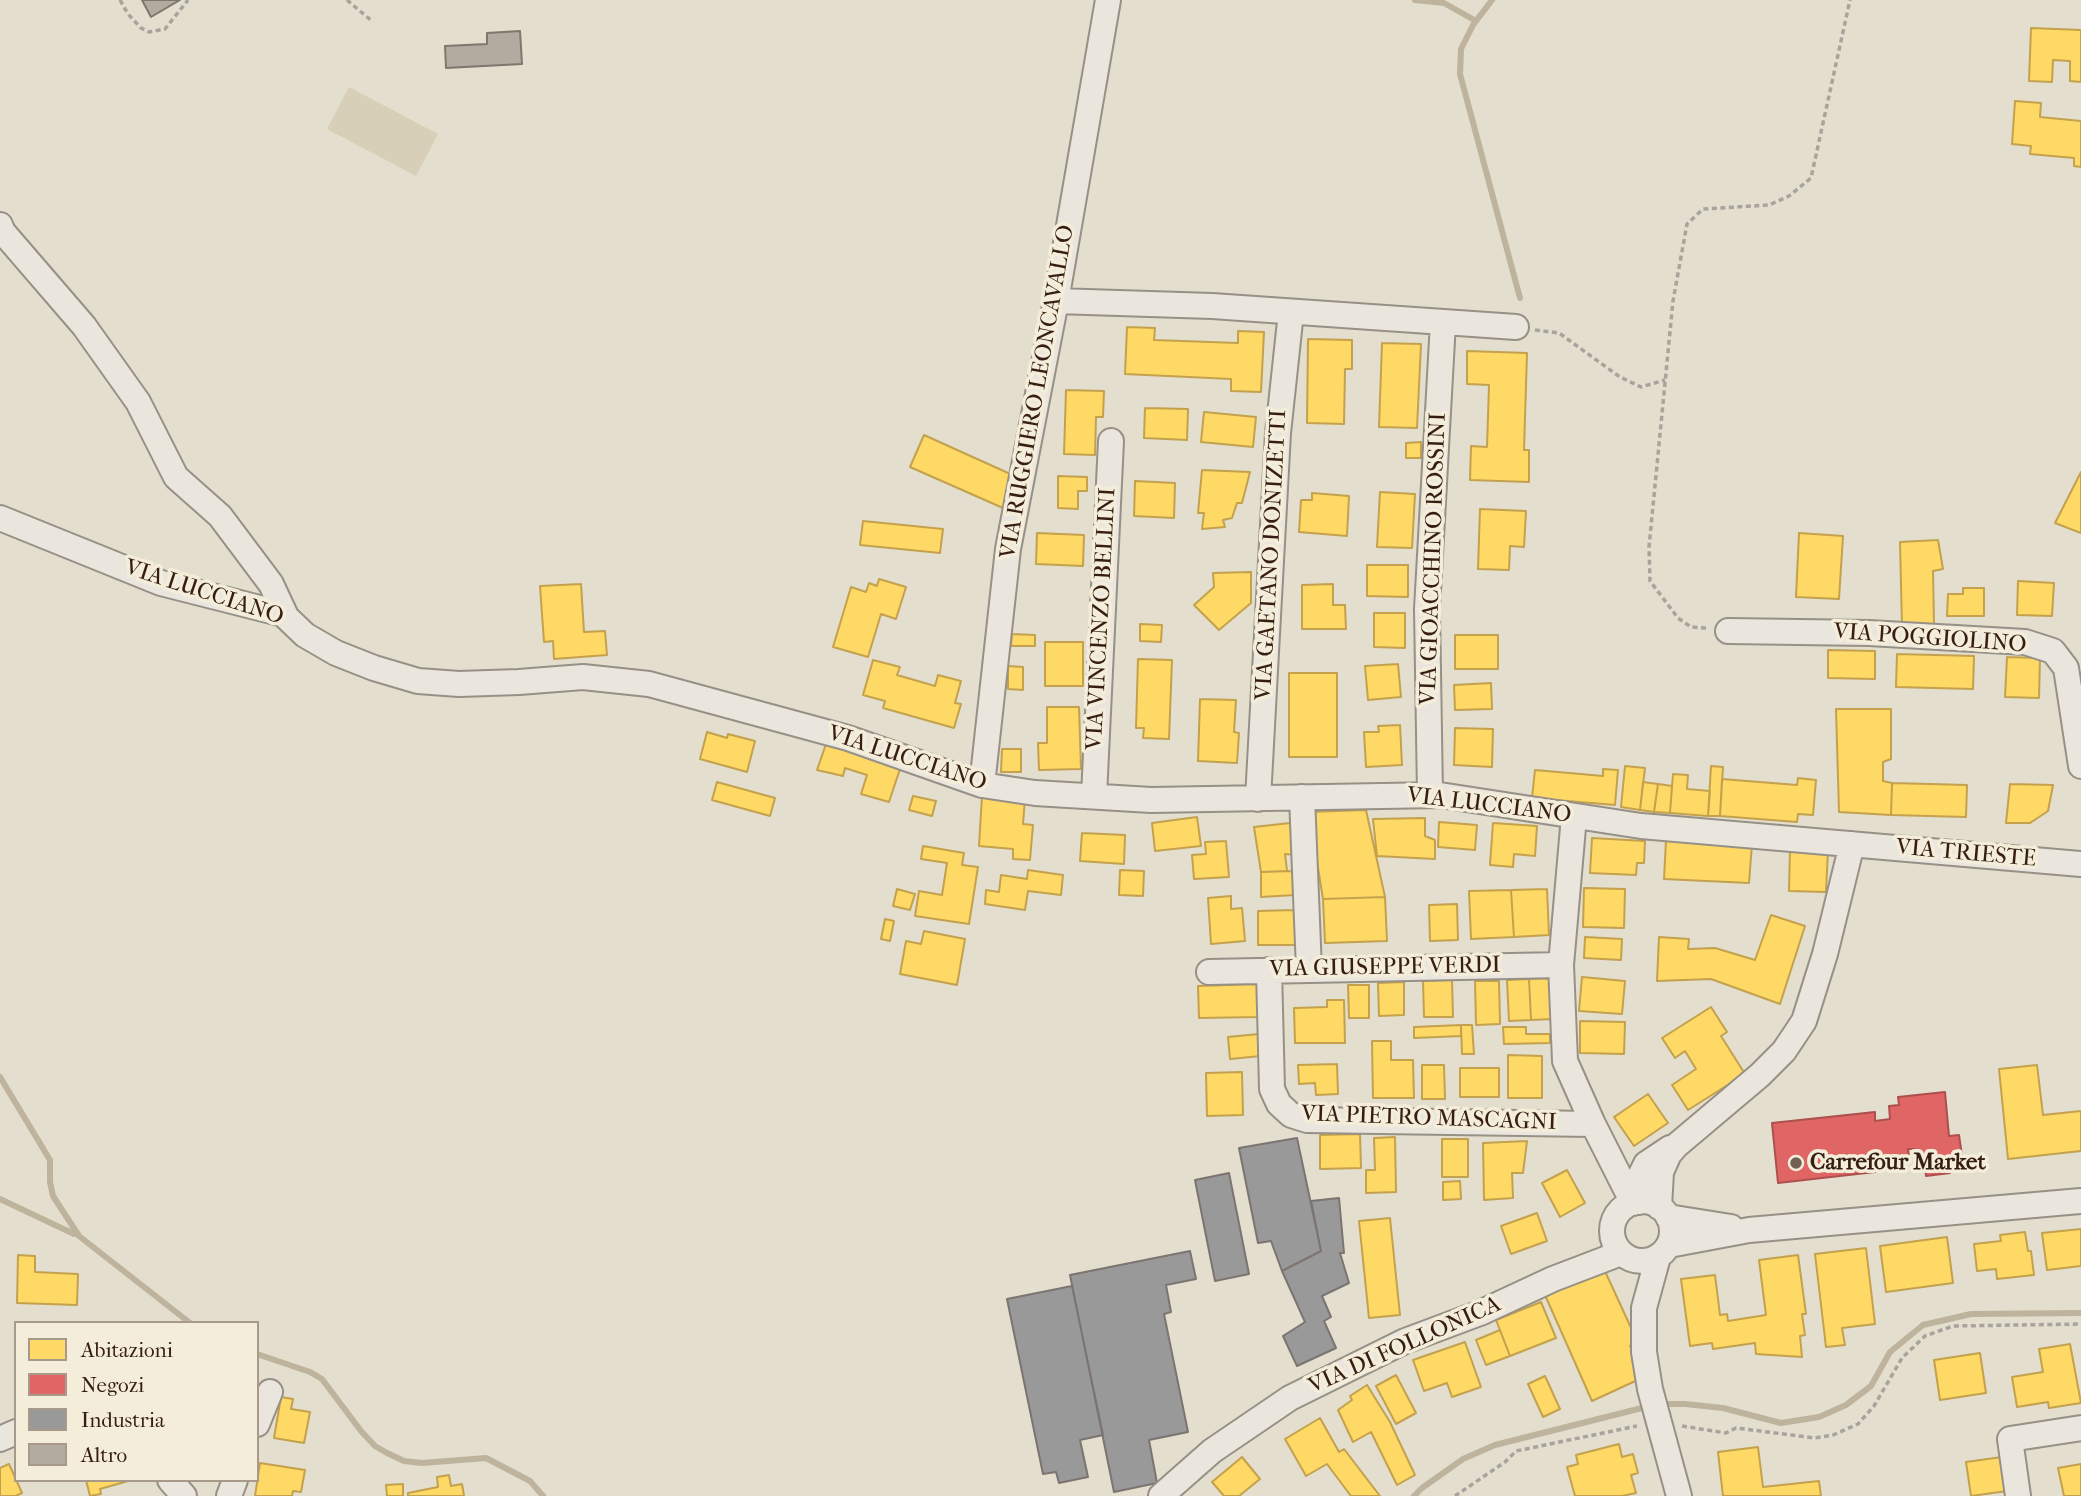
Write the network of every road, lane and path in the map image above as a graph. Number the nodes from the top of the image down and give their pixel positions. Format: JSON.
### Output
{"nodes":[{"id":1,"x":120,"y":0,"type":"edge"},
{"id":2,"x":188,"y":0,"type":"edge"},
{"id":3,"x":347,"y":0,"type":"edge"},
{"id":4,"x":1108,"y":0,"type":"edge"},
{"id":5,"x":1850,"y":0,"type":"edge"},
{"id":6,"x":373,"y":22,"type":"dead end"},
{"id":7,"x":0,"y":225,"type":"edge"},
{"id":8,"x":1056,"y":301,"type":"junction"},
{"id":9,"x":1290,"y":312,"type":"junction"},
{"id":10,"x":1443,"y":322,"type":"junction"},
{"id":11,"x":1516,"y":327,"type":"joint"},
{"id":12,"x":1665,"y":380,"type":"junction"},
{"id":13,"x":1111,"y":441,"type":"dead end"},
{"id":14,"x":0,"y":518,"type":"edge"},
{"id":15,"x":285,"y":614,"type":"junction"},
{"id":16,"x":1728,"y":631,"type":"joint"},
{"id":17,"x":2081,"y":766,"type":"edge"},
{"id":18,"x":982,"y":785,"type":"junction"},
{"id":19,"x":1430,"y":795,"type":"junction"},
{"id":20,"x":1094,"y":796,"type":"junction"},
{"id":21,"x":1302,"y":797,"type":"junction"},
{"id":22,"x":1258,"y":799,"type":"junction"},
{"id":23,"x":1574,"y":816,"type":"junction"},
{"id":24,"x":1852,"y":844,"type":"junction"},
{"id":25,"x":2081,"y":864,"type":"edge"},
{"id":26,"x":1561,"y":965,"type":"junction"},
{"id":27,"x":1269,"y":970,"type":"junction"},
{"id":28,"x":1309,"y":970,"type":"junction"},
{"id":29,"x":1209,"y":972,"type":"dead end"},
{"id":30,"x":1593,"y":1124,"type":"junction"},
{"id":31,"x":2081,"y":1201,"type":"edge"},
{"id":32,"x":1650,"y":1207,"type":"junction"},
{"id":33,"x":1613,"y":1229,"type":"junction"},
{"id":34,"x":1749,"y":1230,"type":"junction"},
{"id":35,"x":1646,"y":1254,"type":"junction"},
{"id":36,"x":1553,"y":1279,"type":"junction"},
{"id":37,"x":2081,"y":1324,"type":"edge"},
{"id":38,"x":270,"y":1392,"type":"dead end"},
{"id":39,"x":259,"y":1419,"type":"edge"},
{"id":40,"x":1659,"y":1422,"type":"junction"},
{"id":41,"x":2081,"y":1428,"type":"edge"},
{"id":42,"x":172,"y":1482,"type":"edge"},
{"id":43,"x":184,"y":1496,"type":"edge"},
{"id":44,"x":1161,"y":1496,"type":"edge"},
{"id":45,"x":1455,"y":1496,"type":"edge"},
{"id":46,"x":1679,"y":1496,"type":"edge"},
{"id":47,"x":2018,"y":1496,"type":"edge"}],
"edges":[{"from":1,"to":2,"type":"path"},
{"from":3,"to":6,"type":"path"},
{"from":4,"to":8,"type":"street","name":"VIA RUGGIERO LEONCAVALLO"},
{"from":5,"to":12,"type":"path"},
{"from":7,"to":15,"type":"street"},
{"from":8,"to":9,"type":"street"},
{"from":8,"to":18,"type":"street","name":"VIA RUGGIERO LEONCAVALLO"},
{"from":9,"to":10,"type":"street"},
{"from":9,"to":22,"type":"street","name":"VIA GAETANO DONIZETTI"},
{"from":10,"to":11,"type":"street"},
{"from":10,"to":19,"type":"street","name":"VIA GIOACCHINO ROSSINI"},
{"from":11,"to":12,"type":"path"},
{"from":12,"to":16,"type":"path"},
{"from":13,"to":20,"type":"street","name":"VIA VINCENZO BELLINI"},
{"from":14,"to":15,"type":"street","name":"VIA LUCCIANO"},
{"from":15,"to":18,"type":"street","name":"VIA LUCCIANO"},
{"from":16,"to":17,"type":"street","name":"VIA POGGIOLINO"},
{"from":18,"to":20,"type":"street","name":"VIA LUCCIANO"},
{"from":19,"to":21,"type":"street","name":"VIA LUCCIANO"},
{"from":19,"to":23,"type":"street","name":"VIA LUCCIANO"},
{"from":20,"to":22,"type":"street","name":"VIA LUCCIANO"},
{"from":21,"to":22,"type":"street","name":"VIA LUCCIANO"},
{"from":21,"to":28,"type":"street"},
{"from":23,"to":24,"type":"street","name":"VIA LUCCIANO"},
{"from":23,"to":26,"type":"street"},
{"from":24,"to":25,"type":"street","name":"VIA TRIESTE"},
{"from":24,"to":32,"type":"street"},
{"from":26,"to":28,"type":"street","name":"VIA GIUSEPPE VERDI"},
{"from":26,"to":30,"type":"street"},
{"from":27,"to":28,"type":"street","name":"VIA GIUSEPPE VERDI"},
{"from":27,"to":29,"type":"street","name":"VIA GIUSEPPE VERDI"},
{"from":27,"to":30,"type":"street","name":"VIA PIETRO MASCAGNI"},
{"from":30,"to":32,"type":"street"},
{"from":31,"to":34,"type":"street"},
{"from":32,"to":33,"type":"street"},
{"from":32,"to":34,"type":"street"},
{"from":32,"to":35,"type":"street"},
{"from":33,"to":35,"type":"street"},
{"from":33,"to":36,"type":"street","name":"VIA DI FOLLONICA"},
{"from":34,"to":35,"type":"street","name":"VIA DI FOLLONICA"},
{"from":35,"to":36,"type":"street","name":"VIA DI FOLLONICA"},
{"from":35,"to":40,"type":"street"},
{"from":36,"to":44,"type":"street","name":"VIA DI FOLLONICA"},
{"from":37,"to":40,"type":"path"},
{"from":38,"to":39,"type":"street"},
{"from":40,"to":45,"type":"path"},
{"from":40,"to":46,"type":"street"},
{"from":41,"to":47,"type":"street"},
{"from":42,"to":43,"type":"street"}]}
